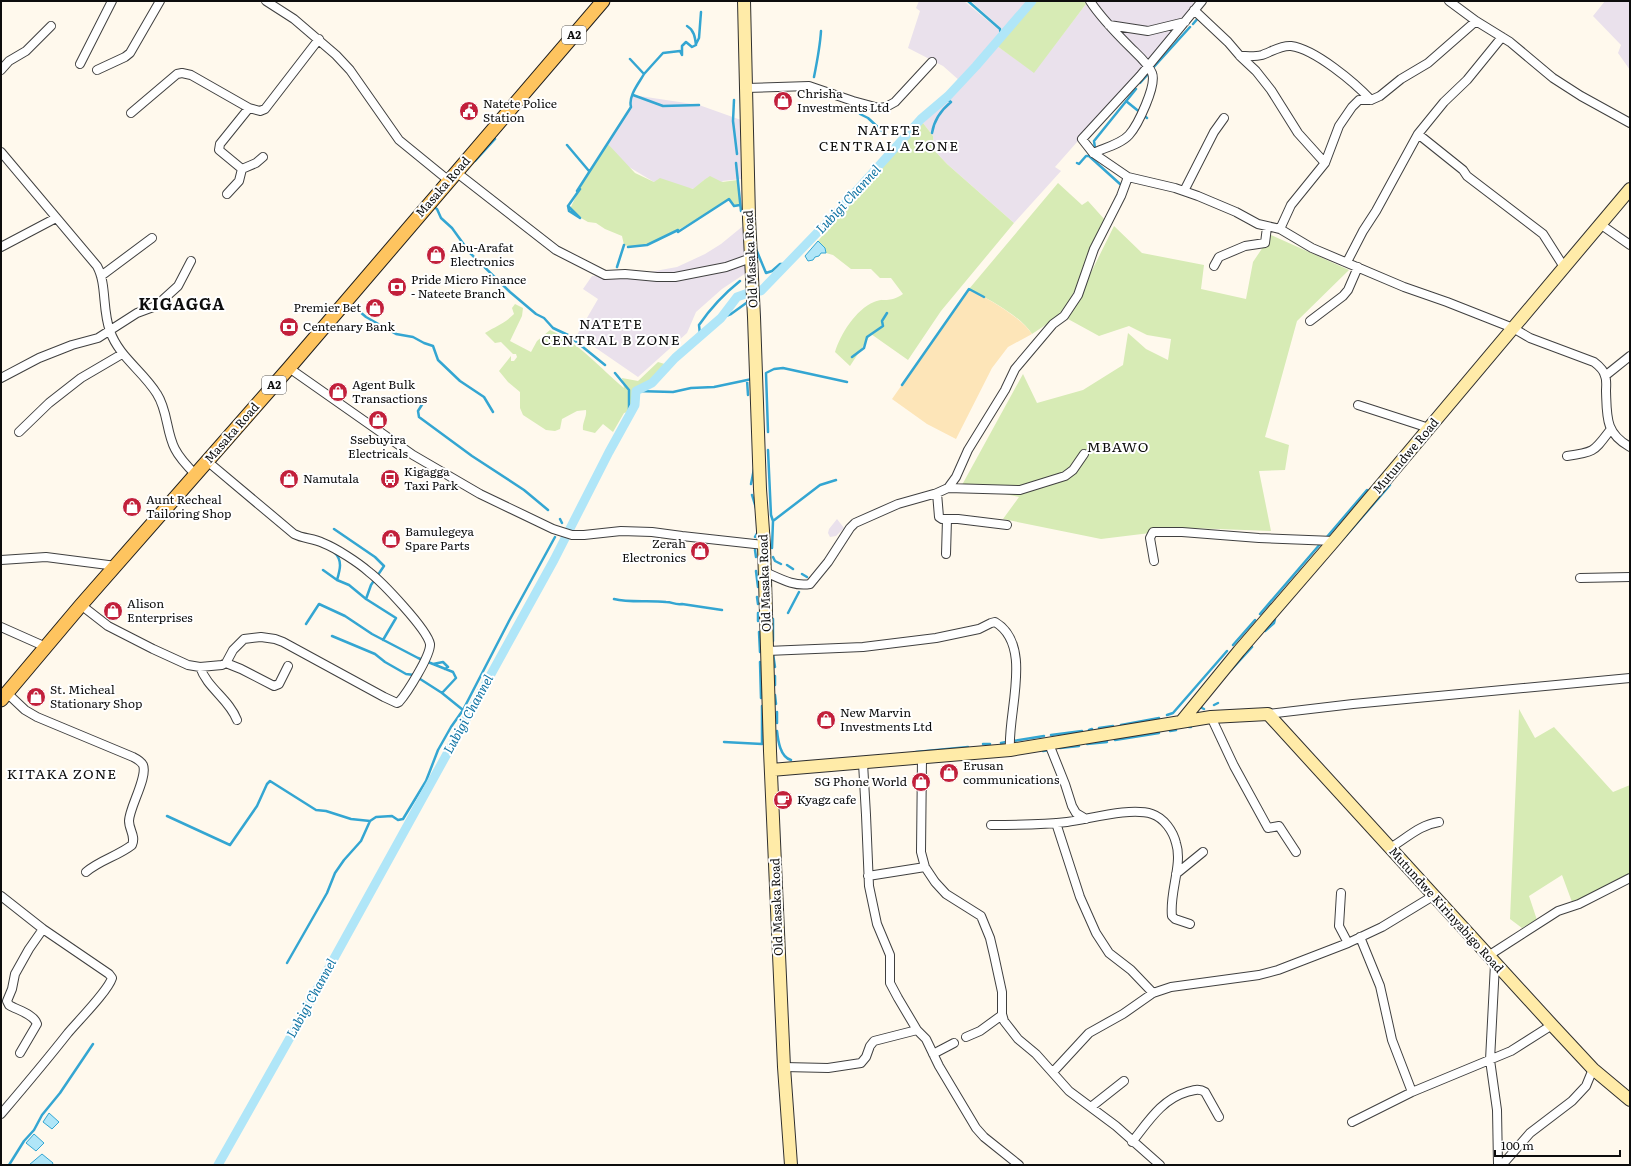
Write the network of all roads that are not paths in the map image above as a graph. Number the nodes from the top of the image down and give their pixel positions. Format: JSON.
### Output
{"nodes":[{"id":1,"x":112,"y":1,"type":"edge"},
{"id":2,"x":160,"y":1,"type":"edge"},
{"id":3,"x":266,"y":1,"type":"edge"},
{"id":4,"x":603,"y":1,"type":"edge"},
{"id":5,"x":744,"y":1,"type":"edge"},
{"id":6,"x":1090,"y":1,"type":"edge"},
{"id":7,"x":1202,"y":1,"type":"edge"},
{"id":8,"x":1449,"y":1,"type":"edge"},
{"id":9,"x":1194,"y":10,"type":"junction"},
{"id":10,"x":1476,"y":21,"type":"junction"},
{"id":11,"x":1185,"y":22,"type":"junction"},
{"id":12,"x":1109,"y":25,"type":"junction"},
{"id":13,"x":51,"y":26,"type":"dead end"},
{"id":14,"x":1502,"y":38,"type":"junction"},
{"id":15,"x":319,"y":39,"type":"junction"},
{"id":16,"x":1240,"y":56,"type":"junction"},
{"id":17,"x":932,"y":62,"type":"dead end"},
{"id":18,"x":80,"y":64,"type":"dead end"},
{"id":19,"x":1148,"y":65,"type":"junction"},
{"id":20,"x":1,"y":70,"type":"edge"},
{"id":21,"x":97,"y":70,"type":"dead end"},
{"id":22,"x":746,"y":88,"type":"junction"},
{"id":23,"x":1371,"y":100,"type":"junction"},
{"id":24,"x":249,"y":108,"type":"junction"},
{"id":25,"x":130,"y":113,"type":"dead end"},
{"id":26,"x":1224,"y":118,"type":"dead end"},
{"id":27,"x":1630,"y":122,"type":"edge"},
{"id":28,"x":1418,"y":134,"type":"junction"},
{"id":29,"x":1,"y":152,"type":"edge"},
{"id":30,"x":1094,"y":153,"type":"junction"},
{"id":31,"x":264,"y":157,"type":"dead end"},
{"id":32,"x":1325,"y":163,"type":"junction"},
{"id":33,"x":242,"y":169,"type":"junction"},
{"id":34,"x":452,"y":176,"type":"junction"},
{"id":35,"x":1128,"y":177,"type":"junction"},
{"id":36,"x":1630,"y":189,"type":"edge"},
{"id":37,"x":1184,"y":191,"type":"junction"},
{"id":38,"x":227,"y":194,"type":"dead end"},
{"id":39,"x":56,"y":218,"type":"junction"},
{"id":40,"x":1600,"y":224,"type":"junction"},
{"id":41,"x":1267,"y":227,"type":"junction"},
{"id":42,"x":1280,"y":229,"type":"junction"},
{"id":43,"x":152,"y":238,"type":"dead end"},
{"id":44,"x":1630,"y":245,"type":"edge"},
{"id":45,"x":1,"y":248,"type":"edge"},
{"id":46,"x":751,"y":258,"type":"junction"},
{"id":47,"x":191,"y":261,"type":"dead end"},
{"id":48,"x":1347,"y":262,"type":"junction"},
{"id":49,"x":1214,"y":266,"type":"dead end"},
{"id":50,"x":1358,"y":267,"type":"junction"},
{"id":51,"x":1564,"y":267,"type":"junction"},
{"id":52,"x":101,"y":276,"type":"junction"},
{"id":53,"x":1310,"y":321,"type":"dead end"},
{"id":54,"x":1513,"y":328,"type":"junction"},
{"id":55,"x":110,"y":331,"type":"junction"},
{"id":56,"x":122,"y":354,"type":"junction"},
{"id":57,"x":1630,"y":356,"type":"edge"},
{"id":58,"x":289,"y":368,"type":"junction"},
{"id":59,"x":1605,"y":376,"type":"junction"},
{"id":60,"x":1,"y":378,"type":"edge"},
{"id":61,"x":1358,"y":405,"type":"dead end"},
{"id":62,"x":1429,"y":428,"type":"junction"},
{"id":63,"x":1611,"y":429,"type":"junction"},
{"id":64,"x":18,"y":432,"type":"dead end"},
{"id":65,"x":1630,"y":447,"type":"edge"},
{"id":66,"x":1084,"y":454,"type":"dead end"},
{"id":67,"x":1567,"y":456,"type":"dead end"},
{"id":68,"x":207,"y":461,"type":"junction"},
{"id":69,"x":196,"y":475,"type":"junction"},
{"id":70,"x":948,"y":488,"type":"junction"},
{"id":71,"x":937,"y":493,"type":"junction"},
{"id":72,"x":947,"y":519,"type":"junction"},
{"id":73,"x":1007,"y":524,"type":"dead end"},
{"id":74,"x":1334,"y":541,"type":"junction"},
{"id":75,"x":764,"y":545,"type":"junction"},
{"id":76,"x":946,"y":554,"type":"dead end"},
{"id":77,"x":1,"y":560,"type":"edge"},
{"id":78,"x":1154,"y":561,"type":"dead end"},
{"id":79,"x":116,"y":566,"type":"junction"},
{"id":80,"x":765,"y":572,"type":"junction"},
{"id":81,"x":1630,"y":577,"type":"edge"},
{"id":82,"x":1580,"y":578,"type":"dead end"},
{"id":83,"x":81,"y":605,"type":"junction"},
{"id":84,"x":1,"y":627,"type":"edge"},
{"id":85,"x":46,"y":647,"type":"junction"},
{"id":86,"x":767,"y":651,"type":"junction"},
{"id":87,"x":226,"y":663,"type":"junction"},
{"id":88,"x":288,"y":666,"type":"dead end"},
{"id":89,"x":200,"y":667,"type":"junction"},
{"id":90,"x":1630,"y":678,"type":"edge"},
{"id":91,"x":4,"y":697,"type":"edge"},
{"id":92,"x":1268,"y":714,"type":"junction"},
{"id":93,"x":1211,"y":717,"type":"junction"},
{"id":94,"x":236,"y":720,"type":"dead end"},
{"id":95,"x":1181,"y":722,"type":"junction"},
{"id":96,"x":1049,"y":744,"type":"junction"},
{"id":97,"x":1010,"y":750,"type":"junction"},
{"id":98,"x":922,"y":758,"type":"junction"},
{"id":99,"x":862,"y":763,"type":"junction"},
{"id":100,"x":771,"y":770,"type":"junction"},
{"id":101,"x":1086,"y":819,"type":"junction"},
{"id":102,"x":1439,"y":822,"type":"dead end"},
{"id":103,"x":1056,"y":823,"type":"junction"},
{"id":104,"x":991,"y":825,"type":"dead end"},
{"id":105,"x":1390,"y":848,"type":"junction"},
{"id":106,"x":1203,"y":852,"type":"dead end"},
{"id":107,"x":1296,"y":852,"type":"dead end"},
{"id":108,"x":925,"y":867,"type":"junction"},
{"id":109,"x":86,"y":872,"type":"dead end"},
{"id":110,"x":1176,"y":874,"type":"junction"},
{"id":111,"x":868,"y":876,"type":"junction"},
{"id":112,"x":1630,"y":878,"type":"edge"},
{"id":113,"x":1340,"y":893,"type":"dead end"},
{"id":114,"x":1,"y":896,"type":"edge"},
{"id":115,"x":1433,"y":896,"type":"junction"},
{"id":116,"x":1190,"y":924,"type":"dead end"},
{"id":117,"x":43,"y":929,"type":"junction"},
{"id":118,"x":1360,"y":937,"type":"junction"},
{"id":119,"x":1348,"y":943,"type":"junction"},
{"id":120,"x":1492,"y":960,"type":"junction"},
{"id":121,"x":1153,"y":993,"type":"junction"},
{"id":122,"x":1002,"y":1015,"type":"junction"},
{"id":123,"x":1552,"y":1025,"type":"junction"},
{"id":124,"x":917,"y":1030,"type":"junction"},
{"id":125,"x":966,"y":1037,"type":"dead end"},
{"id":126,"x":954,"y":1043,"type":"dead end"},
{"id":127,"x":20,"y":1053,"type":"dead end"},
{"id":128,"x":933,"y":1054,"type":"junction"},
{"id":129,"x":1490,"y":1060,"type":"junction"},
{"id":130,"x":784,"y":1067,"type":"junction"},
{"id":131,"x":1594,"y":1069,"type":"junction"},
{"id":132,"x":1053,"y":1072,"type":"junction"},
{"id":133,"x":1124,"y":1081,"type":"dead end"},
{"id":134,"x":1412,"y":1092,"type":"junction"},
{"id":135,"x":1630,"y":1100,"type":"edge"},
{"id":136,"x":1091,"y":1107,"type":"junction"},
{"id":137,"x":1,"y":1114,"type":"edge"},
{"id":138,"x":1219,"y":1117,"type":"dead end"},
{"id":139,"x":1352,"y":1122,"type":"dead end"},
{"id":140,"x":1132,"y":1142,"type":"junction"},
{"id":141,"x":791,"y":1165,"type":"edge"},
{"id":142,"x":1019,"y":1165,"type":"edge"},
{"id":143,"x":1160,"y":1165,"type":"edge"},
{"id":144,"x":1498,"y":1165,"type":"edge"},
{"id":145,"x":1502,"y":1165,"type":"edge"}],
"edges":[{"from":1,"to":18,"type":"street"},
{"from":2,"to":21,"type":"street"},
{"from":3,"to":15,"type":"street"},
{"from":4,"to":34,"type":"main road","name":"Masaka Road","number":"A2"},
{"from":5,"to":22,"type":"main road","name":"Old Masaka Road"},
{"from":6,"to":12,"type":"street"},
{"from":7,"to":9,"type":"street"},
{"from":8,"to":10,"type":"street"},
{"from":9,"to":11,"type":"street"},
{"from":9,"to":16,"type":"street"},
{"from":10,"to":14,"type":"street"},
{"from":10,"to":23,"type":"street"},
{"from":11,"to":12,"type":"street"},
{"from":11,"to":19,"type":"street"},
{"from":12,"to":19,"type":"street"},
{"from":13,"to":20,"type":"street"},
{"from":14,"to":27,"type":"street"},
{"from":14,"to":28,"type":"street"},
{"from":15,"to":24,"type":"street"},
{"from":15,"to":34,"type":"street"},
{"from":16,"to":23,"type":"street"},
{"from":16,"to":32,"type":"street"},
{"from":17,"to":22,"type":"street"},
{"from":19,"to":30,"type":"street"},
{"from":19,"to":30,"type":"street"},
{"from":22,"to":46,"type":"main road","name":"Old Masaka Road"},
{"from":23,"to":32,"type":"street"},
{"from":24,"to":25,"type":"street"},
{"from":24,"to":33,"type":"street"},
{"from":26,"to":37,"type":"street"},
{"from":28,"to":48,"type":"street"},
{"from":28,"to":51,"type":"street"},
{"from":29,"to":39,"type":"street"},
{"from":30,"to":35,"type":"street"},
{"from":31,"to":33,"type":"street"},
{"from":32,"to":42,"type":"street"},
{"from":33,"to":38,"type":"street"},
{"from":34,"to":46,"type":"street"},
{"from":34,"to":58,"type":"main road","name":"Masaka Road","number":"A2"},
{"from":35,"to":37,"type":"street"},
{"from":35,"to":70,"type":"street"},
{"from":36,"to":40,"type":"main road","name":"Mutundwe Road"},
{"from":37,"to":41,"type":"street"},
{"from":39,"to":45,"type":"street"},
{"from":39,"to":52,"type":"street"},
{"from":40,"to":44,"type":"street"},
{"from":40,"to":51,"type":"main road","name":"Mutundwe Road"},
{"from":41,"to":42,"type":"street"},
{"from":41,"to":49,"type":"street"},
{"from":42,"to":48,"type":"street"},
{"from":43,"to":52,"type":"street"},
{"from":46,"to":75,"type":"main road","name":"Old Masaka Road"},
{"from":47,"to":55,"type":"street"},
{"from":48,"to":50,"type":"street"},
{"from":50,"to":53,"type":"street"},
{"from":50,"to":54,"type":"street"},
{"from":51,"to":54,"type":"main road","name":"Mutundwe Road"},
{"from":52,"to":55,"type":"street"},
{"from":54,"to":59,"type":"street"},
{"from":54,"to":62,"type":"main road","name":"Mutundwe Road"},
{"from":55,"to":56,"type":"street"},
{"from":55,"to":60,"type":"street"},
{"from":56,"to":64,"type":"street"},
{"from":56,"to":69,"type":"street"},
{"from":57,"to":59,"type":"street"},
{"from":58,"to":68,"type":"main road","name":"Masaka Road","number":"A2"},
{"from":58,"to":75,"type":"street"},
{"from":59,"to":63,"type":"street"},
{"from":61,"to":62,"type":"street"},
{"from":62,"to":74,"type":"main road","name":"Mutundwe Road"},
{"from":63,"to":65,"type":"street"},
{"from":63,"to":67,"type":"street"},
{"from":66,"to":70,"type":"street"},
{"from":68,"to":69,"type":"main road","name":"Masaka Road","number":"A2"},
{"from":68,"to":87,"type":"street"},
{"from":69,"to":79,"type":"main road","name":"Masaka Road","number":"A2"},
{"from":70,"to":71,"type":"street"},
{"from":71,"to":72,"type":"street"},
{"from":71,"to":80,"type":"street"},
{"from":72,"to":73,"type":"street"},
{"from":72,"to":76,"type":"street"},
{"from":74,"to":78,"type":"street"},
{"from":74,"to":95,"type":"main road","name":"Mutundwe Road"},
{"from":75,"to":80,"type":"main road","name":"Old Masaka Road"},
{"from":77,"to":79,"type":"street"},
{"from":79,"to":83,"type":"main road","name":"Masaka Road","number":"A2"},
{"from":80,"to":86,"type":"main road","name":"Old Masaka Road"},
{"from":81,"to":82,"type":"street"},
{"from":83,"to":85,"type":"main road","name":"Masaka Road","number":"A2"},
{"from":83,"to":89,"type":"street"},
{"from":84,"to":85,"type":"street"},
{"from":85,"to":91,"type":"main road","name":"Masaka Road","number":"A2"},
{"from":86,"to":97,"type":"street"},
{"from":86,"to":100,"type":"main road","name":"Old Masaka Road"},
{"from":87,"to":88,"type":"street"},
{"from":87,"to":89,"type":"street"},
{"from":89,"to":94,"type":"street"},
{"from":90,"to":92,"type":"street"},
{"from":91,"to":109,"type":"street"},
{"from":92,"to":93,"type":"main road"},
{"from":92,"to":105,"type":"main road","name":"Mutundwe Kirinyabigo Road"},
{"from":93,"to":95,"type":"main road"},
{"from":93,"to":107,"type":"street"},
{"from":95,"to":96,"type":"main road"},
{"from":96,"to":97,"type":"main road"},
{"from":96,"to":101,"type":"street"},
{"from":97,"to":98,"type":"main road"},
{"from":98,"to":99,"type":"main road"},
{"from":98,"to":108,"type":"street"},
{"from":99,"to":100,"type":"main road"},
{"from":99,"to":111,"type":"street"},
{"from":100,"to":130,"type":"main road","name":"Old Masaka Road"},
{"from":101,"to":103,"type":"street"},
{"from":101,"to":110,"type":"street"},
{"from":102,"to":105,"type":"street"},
{"from":103,"to":104,"type":"street"},
{"from":103,"to":121,"type":"street"},
{"from":105,"to":115,"type":"main road","name":"Mutundwe Kirinyabigo Road"},
{"from":106,"to":110,"type":"street"},
{"from":108,"to":111,"type":"street"},
{"from":108,"to":122,"type":"street"},
{"from":110,"to":116,"type":"street"},
{"from":111,"to":124,"type":"street"},
{"from":112,"to":120,"type":"street"},
{"from":113,"to":119,"type":"street"},
{"from":114,"to":117,"type":"street"},
{"from":115,"to":118,"type":"street"},
{"from":115,"to":120,"type":"main road","name":"Mutundwe Kirinyabigo Road"},
{"from":117,"to":127,"type":"street"},
{"from":117,"to":137,"type":"street"},
{"from":118,"to":119,"type":"street"},
{"from":118,"to":134,"type":"street"},
{"from":119,"to":121,"type":"street"},
{"from":120,"to":123,"type":"main road","name":"Mutundwe Kirinyabigo Road"},
{"from":120,"to":129,"type":"street"},
{"from":121,"to":132,"type":"street"},
{"from":122,"to":125,"type":"street"},
{"from":122,"to":132,"type":"street"},
{"from":123,"to":129,"type":"street"},
{"from":123,"to":131,"type":"main road","name":"Mutundwe Kirinyabigo Road"},
{"from":124,"to":128,"type":"street"},
{"from":124,"to":130,"type":"street"},
{"from":126,"to":128,"type":"street"},
{"from":128,"to":142,"type":"street"},
{"from":129,"to":134,"type":"street"},
{"from":129,"to":144,"type":"street"},
{"from":130,"to":141,"type":"main road","name":"Old Masaka Road"},
{"from":131,"to":135,"type":"main road","name":"Mutundwe Kirinyabigo Road"},
{"from":131,"to":145,"type":"street"},
{"from":132,"to":136,"type":"street"},
{"from":133,"to":136,"type":"street"},
{"from":134,"to":139,"type":"street"},
{"from":136,"to":140,"type":"street"},
{"from":138,"to":140,"type":"street"},
{"from":140,"to":143,"type":"street"}]}
